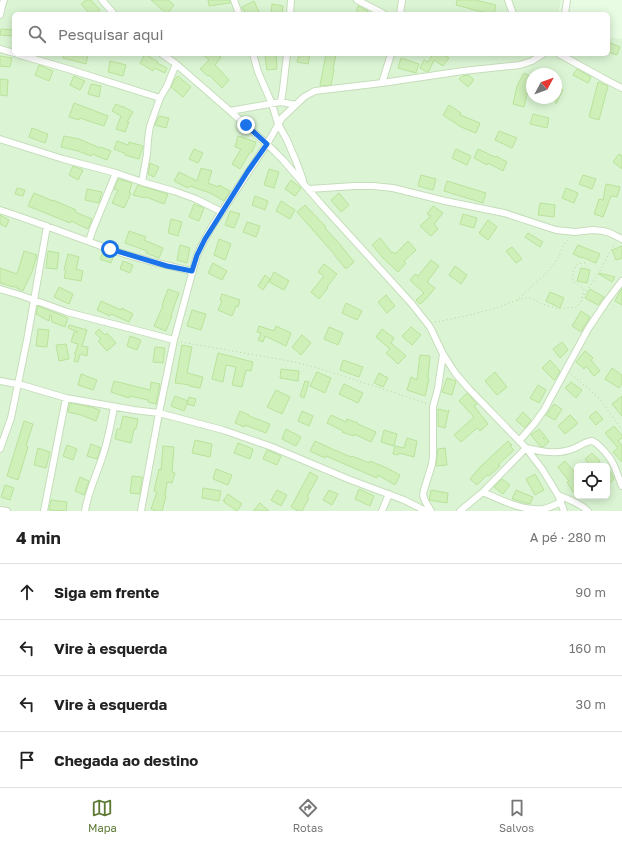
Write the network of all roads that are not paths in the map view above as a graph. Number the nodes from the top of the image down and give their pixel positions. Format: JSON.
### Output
{"nodes":[{"id":1,"x":4,"y":0,"type":"edge"},
{"id":2,"x":102,"y":0,"type":"edge"},
{"id":3,"x":234,"y":0,"type":"edge"},
{"id":4,"x":291,"y":0,"type":"edge"},
{"id":5,"x":357,"y":0,"type":"edge"},
{"id":6,"x":402,"y":0,"type":"edge"},
{"id":7,"x":508,"y":0,"type":"edge"},
{"id":8,"x":567,"y":0,"type":"edge"},
{"id":9,"x":112,"y":12,"type":"edge"},
{"id":10,"x":238,"y":12,"type":"edge"},
{"id":11,"x":290,"y":12,"type":"edge"},
{"id":12,"x":380,"y":12,"type":"edge"},
{"id":13,"x":400,"y":12,"type":"edge"},
{"id":14,"x":512,"y":12,"type":"edge"},
{"id":15,"x":565,"y":12,"type":"edge"},
{"id":16,"x":0,"y":15,"type":"edge"},
{"id":17,"x":0,"y":49,"type":"edge"},
{"id":18,"x":12,"y":52,"type":"edge"},
{"id":19,"x":25,"y":56,"type":"edge"},
{"id":20,"x":165,"y":56,"type":"edge"},
{"id":21,"x":254,"y":56,"type":"edge"},
{"id":22,"x":287,"y":56,"type":"edge"},
{"id":23,"x":390,"y":56,"type":"edge"},
{"id":24,"x":540,"y":56,"type":"edge"},
{"id":25,"x":563,"y":56,"type":"edge"},
{"id":26,"x":176,"y":64,"type":"junction"},
{"id":27,"x":382,"y":84,"type":"junction"},
{"id":28,"x":622,"y":88,"type":"edge"},
{"id":29,"x":160,"y":98,"type":"junction"},
{"id":30,"x":281,"y":102,"type":"junction"},
{"id":31,"x":272,"y":104,"type":"junction"},
{"id":32,"x":296,"y":105,"type":"junction"},
{"id":33,"x":230,"y":111,"type":"junction"},
{"id":34,"x":278,"y":124,"type":"junction"},
{"id":35,"x":0,"y":139,"type":"edge"},
{"id":36,"x":267,"y":144,"type":"junction"},
{"id":37,"x":116,"y":173,"type":"junction"},
{"id":38,"x":142,"y":182,"type":"junction"},
{"id":39,"x":304,"y":184,"type":"junction"},
{"id":40,"x":309,"y":189,"type":"junction"},
{"id":41,"x":0,"y":210,"type":"edge"},
{"id":42,"x":222,"y":212,"type":"junction"},
{"id":43,"x":47,"y":226,"type":"junction"},
{"id":44,"x":620,"y":238,"type":"edge"},
{"id":45,"x":89,"y":242,"type":"junction"},
{"id":46,"x":192,"y":271,"type":"junction"},
{"id":47,"x":622,"y":281,"type":"edge"},
{"id":48,"x":0,"y":289,"type":"edge"},
{"id":49,"x":34,"y":300,"type":"junction"},
{"id":50,"x":174,"y":340,"type":"junction"},
{"id":51,"x":443,"y":354,"type":"junction"},
{"id":52,"x":0,"y":381,"type":"edge"},
{"id":53,"x":17,"y":384,"type":"junction"},
{"id":54,"x":66,"y":398,"type":"junction"},
{"id":55,"x":114,"y":406,"type":"junction"},
{"id":56,"x":159,"y":413,"type":"junction"},
{"id":57,"x":519,"y":441,"type":"junction"},
{"id":58,"x":526,"y":448,"type":"junction"},
{"id":59,"x":0,"y":449,"type":"edge"},
{"id":60,"x":622,"y":486,"type":"edge"},
{"id":61,"x":483,"y":492,"type":"junction"},
{"id":62,"x":389,"y":494,"type":"junction"},
{"id":63,"x":558,"y":495,"type":"junction"},
{"id":64,"x":561,"y":502,"type":"junction"},
{"id":65,"x":0,"y":510,"type":"edge"},
{"id":66,"x":7,"y":511,"type":"edge"},
{"id":67,"x":44,"y":511,"type":"edge"},
{"id":68,"x":85,"y":511,"type":"edge"},
{"id":69,"x":141,"y":511,"type":"edge"},
{"id":70,"x":382,"y":511,"type":"edge"},
{"id":71,"x":426,"y":511,"type":"edge"},
{"id":72,"x":431,"y":511,"type":"edge"},
{"id":73,"x":460,"y":511,"type":"edge"},
{"id":74,"x":564,"y":511,"type":"edge"},
{"id":75,"x":588,"y":511,"type":"edge"}],
"edges":[{"from":1,"to":16,"type":"street"},
{"from":2,"to":9,"type":"street"},
{"from":3,"to":10,"type":"street"},
{"from":4,"to":11,"type":"street"},
{"from":5,"to":12,"type":"street"},
{"from":6,"to":13,"type":"street"},
{"from":7,"to":14,"type":"street"},
{"from":8,"to":15,"type":"street"},
{"from":17,"to":18,"type":"street"},
{"from":19,"to":29,"type":"street"},
{"from":20,"to":26,"type":"street"},
{"from":21,"to":31,"type":"street"},
{"from":22,"to":30,"type":"street"},
{"from":23,"to":27,"type":"street"},
{"from":24,"to":27,"type":"street"},
{"from":25,"to":28,"type":"street"},
{"from":26,"to":29,"type":"street"},
{"from":26,"to":33,"type":"street"},
{"from":27,"to":32,"type":"street"},
{"from":29,"to":38,"type":"street"},
{"from":30,"to":31,"type":"street"},
{"from":30,"to":32,"type":"street"},
{"from":31,"to":33,"type":"street"},
{"from":31,"to":34,"type":"street"},
{"from":32,"to":34,"type":"street"},
{"from":33,"to":36,"type":"street"},
{"from":34,"to":36,"type":"street"},
{"from":34,"to":39,"type":"street"},
{"from":35,"to":37,"type":"street"},
{"from":36,"to":39,"type":"street"},
{"from":36,"to":42,"type":"street"},
{"from":37,"to":38,"type":"street"},
{"from":37,"to":45,"type":"street"},
{"from":38,"to":42,"type":"street"},
{"from":39,"to":40,"type":"street"},
{"from":40,"to":44,"type":"street"},
{"from":40,"to":51,"type":"street"},
{"from":41,"to":43,"type":"street"},
{"from":42,"to":46,"type":"street"},
{"from":43,"to":45,"type":"street"},
{"from":43,"to":49,"type":"street"},
{"from":45,"to":46,"type":"street"},
{"from":46,"to":50,"type":"street"},
{"from":47,"to":57,"type":"street"},
{"from":48,"to":49,"type":"street"},
{"from":49,"to":50,"type":"street"},
{"from":49,"to":53,"type":"street"},
{"from":50,"to":56,"type":"street"},
{"from":51,"to":57,"type":"street"},
{"from":51,"to":72,"type":"street"},
{"from":52,"to":53,"type":"street"},
{"from":53,"to":54,"type":"street"},
{"from":53,"to":59,"type":"street"},
{"from":54,"to":55,"type":"street"},
{"from":54,"to":67,"type":"street"},
{"from":55,"to":56,"type":"street"},
{"from":55,"to":68,"type":"street"},
{"from":56,"to":62,"type":"street"},
{"from":56,"to":69,"type":"street"},
{"from":57,"to":58,"type":"street"},
{"from":58,"to":60,"type":"street"},
{"from":58,"to":61,"type":"street"},
{"from":58,"to":63,"type":"street"},
{"from":61,"to":64,"type":"street"},
{"from":61,"to":73,"type":"street"},
{"from":62,"to":70,"type":"street"},
{"from":62,"to":71,"type":"street"},
{"from":63,"to":64,"type":"street"},
{"from":63,"to":75,"type":"street"},
{"from":64,"to":74,"type":"street"},
{"from":65,"to":66,"type":"street"}]}
